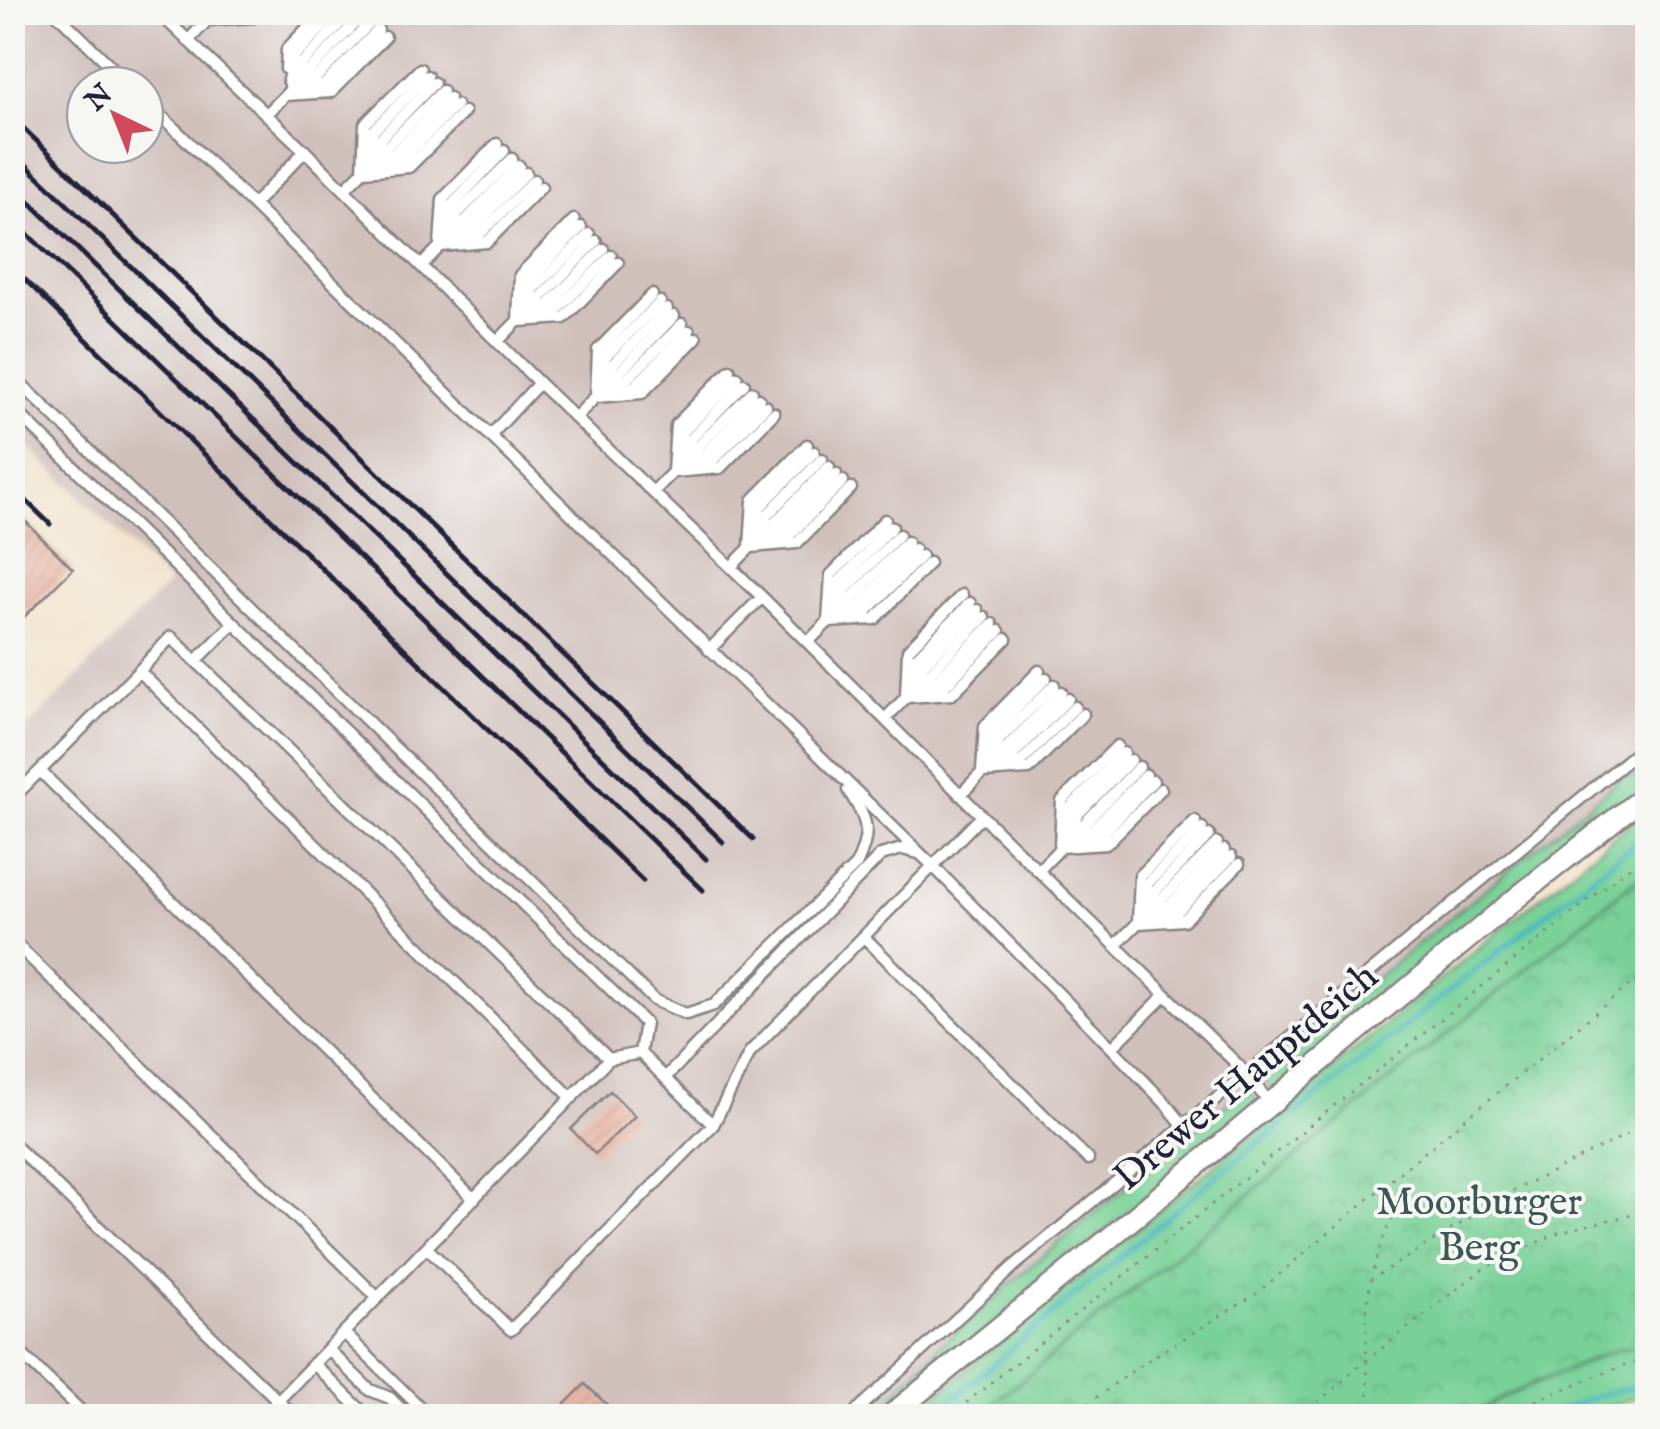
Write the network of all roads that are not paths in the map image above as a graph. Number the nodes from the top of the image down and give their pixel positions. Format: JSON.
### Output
{"nodes":[{"id":1,"x":56,"y":12,"type":"edge"},
{"id":2,"x":158,"y":12,"type":"edge"},
{"id":3,"x":236,"y":12,"type":"edge"},
{"id":4,"x":258,"y":12,"type":"edge"},
{"id":5,"x":323,"y":12,"type":"edge"},
{"id":6,"x":337,"y":12,"type":"edge"},
{"id":7,"x":212,"y":14,"type":"edge"},
{"id":8,"x":370,"y":23,"type":"edge"},
{"id":9,"x":188,"y":40,"type":"junction"},
{"id":10,"x":110,"y":65,"type":"edge"},
{"id":11,"x":442,"y":91,"type":"junction"},
{"id":12,"x":285,"y":96,"type":"junction"},
{"id":13,"x":266,"y":114,"type":"junction"},
{"id":14,"x":165,"y":119,"type":"edge"},
{"id":15,"x":304,"y":151,"type":"junction"},
{"id":16,"x":519,"y":166,"type":"junction"},
{"id":17,"x":363,"y":171,"type":"junction"},
{"id":18,"x":344,"y":190,"type":"junction"},
{"id":19,"x":253,"y":204,"type":"junction"},
{"id":20,"x":596,"y":241,"type":"junction"},
{"id":21,"x":440,"y":246,"type":"junction"},
{"id":22,"x":421,"y":266,"type":"junction"},
{"id":23,"x":674,"y":316,"type":"junction"},
{"id":24,"x":518,"y":322,"type":"junction"},
{"id":25,"x":498,"y":342,"type":"junction"},
{"id":26,"x":12,"y":374,"type":"edge"},
{"id":27,"x":540,"y":383,"type":"junction"},
{"id":28,"x":752,"y":391,"type":"junction"},
{"id":29,"x":596,"y":397,"type":"junction"},
{"id":30,"x":12,"y":406,"type":"edge"},
{"id":31,"x":575,"y":418,"type":"junction"},
{"id":32,"x":490,"y":436,"type":"junction"},
{"id":33,"x":829,"y":466,"type":"junction"},
{"id":34,"x":673,"y":472,"type":"junction"},
{"id":35,"x":653,"y":492,"type":"junction"},
{"id":36,"x":907,"y":542,"type":"junction"},
{"id":37,"x":750,"y":547,"type":"junction"},
{"id":38,"x":731,"y":566,"type":"junction"},
{"id":39,"x":762,"y":596,"type":"junction"},
{"id":40,"x":984,"y":617,"type":"junction"},
{"id":41,"x":828,"y":622,"type":"junction"},
{"id":42,"x":234,"y":623,"type":"junction"},
{"id":43,"x":808,"y":642,"type":"junction"},
{"id":44,"x":710,"y":650,"type":"junction"},
{"id":45,"x":196,"y":661,"type":"junction"},
{"id":46,"x":139,"y":671,"type":"junction"},
{"id":47,"x":1061,"y":692,"type":"junction"},
{"id":48,"x":906,"y":697,"type":"junction"},
{"id":49,"x":885,"y":719,"type":"junction"},
{"id":50,"x":1648,"y":742,"type":"edge"},
{"id":51,"x":1139,"y":767,"type":"junction"},
{"id":52,"x":40,"y":771,"type":"junction"},
{"id":53,"x":836,"y":772,"type":"junction"},
{"id":54,"x":982,"y":772,"type":"junction"},
{"id":55,"x":1648,"y":792,"type":"edge"},
{"id":56,"x":960,"y":794,"type":"junction"},
{"id":57,"x":12,"y":799,"type":"edge"},
{"id":58,"x":982,"y":816,"type":"junction"},
{"id":59,"x":1217,"y":843,"type":"junction"},
{"id":60,"x":1060,"y":847,"type":"junction"},
{"id":61,"x":919,"y":853,"type":"junction"},
{"id":62,"x":933,"y":866,"type":"junction"},
{"id":63,"x":1038,"y":870,"type":"junction"},
{"id":64,"x":1138,"y":923,"type":"junction"},
{"id":65,"x":864,"y":936,"type":"junction"},
{"id":66,"x":12,"y":940,"type":"edge"},
{"id":67,"x":1115,"y":946,"type":"junction"},
{"id":68,"x":1165,"y":996,"type":"junction"},
{"id":69,"x":1112,"y":1048,"type":"junction"},
{"id":70,"x":640,"y":1053,"type":"junction"},
{"id":71,"x":609,"y":1059,"type":"junction"},
{"id":72,"x":1246,"y":1075,"type":"junction"},
{"id":73,"x":664,"y":1078,"type":"junction"},
{"id":74,"x":572,"y":1098,"type":"junction"},
{"id":75,"x":1272,"y":1104,"type":"junction"},
{"id":76,"x":713,"y":1125,"type":"junction"},
{"id":77,"x":1184,"y":1126,"type":"junction"},
{"id":78,"x":12,"y":1143,"type":"edge"},
{"id":79,"x":1088,"y":1158,"type":"dead end"},
{"id":80,"x":474,"y":1199,"type":"junction"},
{"id":81,"x":427,"y":1248,"type":"junction"},
{"id":82,"x":378,"y":1298,"type":"junction"},
{"id":83,"x":344,"y":1333,"type":"junction"},
{"id":84,"x":12,"y":1344,"type":"edge"},
{"id":85,"x":328,"y":1350,"type":"junction"},
{"id":86,"x":314,"y":1364,"type":"junction"},
{"id":87,"x":278,"y":1401,"type":"junction"},
{"id":88,"x":86,"y":1416,"type":"edge"},
{"id":89,"x":263,"y":1416,"type":"edge"},
{"id":90,"x":294,"y":1416,"type":"edge"},
{"id":91,"x":367,"y":1416,"type":"edge"},
{"id":92,"x":408,"y":1416,"type":"edge"},
{"id":93,"x":430,"y":1416,"type":"edge"},
{"id":94,"x":851,"y":1416,"type":"edge"},
{"id":95,"x":890,"y":1416,"type":"edge"}],
"edges":[{"from":1,"to":10,"type":"lane"},
{"from":2,"to":9,"type":"lane"},
{"from":3,"to":7,"type":"lane"},
{"from":4,"to":7,"type":"lane"},
{"from":5,"to":12,"type":"lane"},
{"from":6,"to":12,"type":"lane"},
{"from":7,"to":9,"type":"lane"},
{"from":8,"to":12,"type":"lane"},
{"from":8,"to":12,"type":"lane"},
{"from":8,"to":12,"type":"lane"},
{"from":9,"to":13,"type":"lane"},
{"from":11,"to":17,"type":"lane"},
{"from":11,"to":17,"type":"lane"},
{"from":11,"to":17,"type":"lane"},
{"from":11,"to":17,"type":"lane"},
{"from":12,"to":13,"type":"lane"},
{"from":13,"to":15,"type":"lane"},
{"from":14,"to":19,"type":"lane"},
{"from":15,"to":18,"type":"lane"},
{"from":15,"to":19,"type":"lane"},
{"from":16,"to":21,"type":"lane"},
{"from":16,"to":21,"type":"lane"},
{"from":16,"to":21,"type":"lane"},
{"from":16,"to":21,"type":"lane"},
{"from":17,"to":18,"type":"lane"},
{"from":18,"to":22,"type":"lane"},
{"from":19,"to":32,"type":"lane"},
{"from":20,"to":24,"type":"lane"},
{"from":20,"to":24,"type":"lane"},
{"from":20,"to":24,"type":"lane"},
{"from":20,"to":24,"type":"lane"},
{"from":21,"to":22,"type":"lane"},
{"from":22,"to":25,"type":"lane"},
{"from":23,"to":29,"type":"lane"},
{"from":23,"to":29,"type":"lane"},
{"from":23,"to":29,"type":"lane"},
{"from":23,"to":29,"type":"lane"},
{"from":24,"to":25,"type":"lane"},
{"from":25,"to":27,"type":"lane"},
{"from":26,"to":53,"type":"lane"},
{"from":27,"to":31,"type":"lane"},
{"from":27,"to":32,"type":"lane"},
{"from":28,"to":34,"type":"lane"},
{"from":28,"to":34,"type":"lane"},
{"from":28,"to":34,"type":"lane"},
{"from":28,"to":34,"type":"lane"},
{"from":29,"to":31,"type":"lane"},
{"from":30,"to":42,"type":"lane"},
{"from":31,"to":35,"type":"lane"},
{"from":32,"to":44,"type":"lane"},
{"from":33,"to":37,"type":"lane"},
{"from":33,"to":37,"type":"lane"},
{"from":33,"to":37,"type":"lane"},
{"from":33,"to":37,"type":"lane"},
{"from":34,"to":35,"type":"lane"},
{"from":35,"to":38,"type":"lane"},
{"from":36,"to":41,"type":"lane"},
{"from":36,"to":41,"type":"lane"},
{"from":36,"to":41,"type":"lane"},
{"from":36,"to":41,"type":"lane"},
{"from":37,"to":38,"type":"lane"},
{"from":38,"to":39,"type":"lane"},
{"from":39,"to":43,"type":"lane"},
{"from":39,"to":44,"type":"lane"},
{"from":40,"to":48,"type":"lane"},
{"from":40,"to":48,"type":"lane"},
{"from":40,"to":48,"type":"lane"},
{"from":40,"to":48,"type":"lane"},
{"from":41,"to":43,"type":"lane"},
{"from":42,"to":45,"type":"lane"},
{"from":42,"to":70,"type":"lane"},
{"from":43,"to":49,"type":"lane"},
{"from":44,"to":53,"type":"lane"},
{"from":45,"to":46,"type":"lane"},
{"from":45,"to":71,"type":"lane"},
{"from":46,"to":52,"type":"lane"},
{"from":46,"to":74,"type":"lane"},
{"from":47,"to":54,"type":"lane"},
{"from":47,"to":54,"type":"lane"},
{"from":47,"to":54,"type":"lane"},
{"from":47,"to":54,"type":"lane"},
{"from":48,"to":49,"type":"lane"},
{"from":49,"to":56,"type":"lane"},
{"from":50,"to":72,"type":"lane"},
{"from":51,"to":60,"type":"lane"},
{"from":51,"to":60,"type":"lane"},
{"from":51,"to":60,"type":"lane"},
{"from":51,"to":60,"type":"lane"},
{"from":52,"to":57,"type":"lane"},
{"from":52,"to":80,"type":"lane"},
{"from":53,"to":61,"type":"lane"},
{"from":54,"to":56,"type":"lane"},
{"from":55,"to":75,"type":"street","name":"Drewer Hauptdeich"},
{"from":56,"to":58,"type":"lane"},
{"from":58,"to":62,"type":"lane"},
{"from":58,"to":63,"type":"lane"},
{"from":59,"to":64,"type":"lane"},
{"from":59,"to":64,"type":"lane"},
{"from":59,"to":64,"type":"lane"},
{"from":59,"to":64,"type":"lane"},
{"from":60,"to":63,"type":"lane"},
{"from":61,"to":62,"type":"lane"},
{"from":61,"to":73,"type":"lane"},
{"from":62,"to":65,"type":"lane"},
{"from":62,"to":69,"type":"lane"},
{"from":63,"to":67,"type":"lane"},
{"from":64,"to":67,"type":"lane"},
{"from":65,"to":76,"type":"lane"},
{"from":65,"to":79,"type":"lane"},
{"from":66,"to":82,"type":"lane"},
{"from":67,"to":68,"type":"lane"},
{"from":68,"to":69,"type":"lane"},
{"from":68,"to":72,"type":"lane"},
{"from":69,"to":77,"type":"lane"},
{"from":70,"to":71,"type":"lane"},
{"from":70,"to":73,"type":"lane"},
{"from":71,"to":74,"type":"lane"},
{"from":72,"to":75,"type":"lane"},
{"from":72,"to":77,"type":"lane"},
{"from":73,"to":76,"type":"lane"},
{"from":74,"to":80,"type":"lane"},
{"from":75,"to":95,"type":"street","name":"Drewer Hauptdeich"},
{"from":76,"to":81,"type":"lane"},
{"from":77,"to":94,"type":"lane"},
{"from":78,"to":87,"type":"lane"},
{"from":80,"to":81,"type":"lane"},
{"from":81,"to":82,"type":"lane"},
{"from":82,"to":83,"type":"lane"},
{"from":83,"to":85,"type":"lane"},
{"from":83,"to":93,"type":"lane"},
{"from":84,"to":88,"type":"lane"},
{"from":85,"to":86,"type":"lane"},
{"from":85,"to":92,"type":"lane"},
{"from":86,"to":87,"type":"lane"},
{"from":86,"to":91,"type":"lane"},
{"from":87,"to":89,"type":"lane"},
{"from":87,"to":90,"type":"lane"}]}
